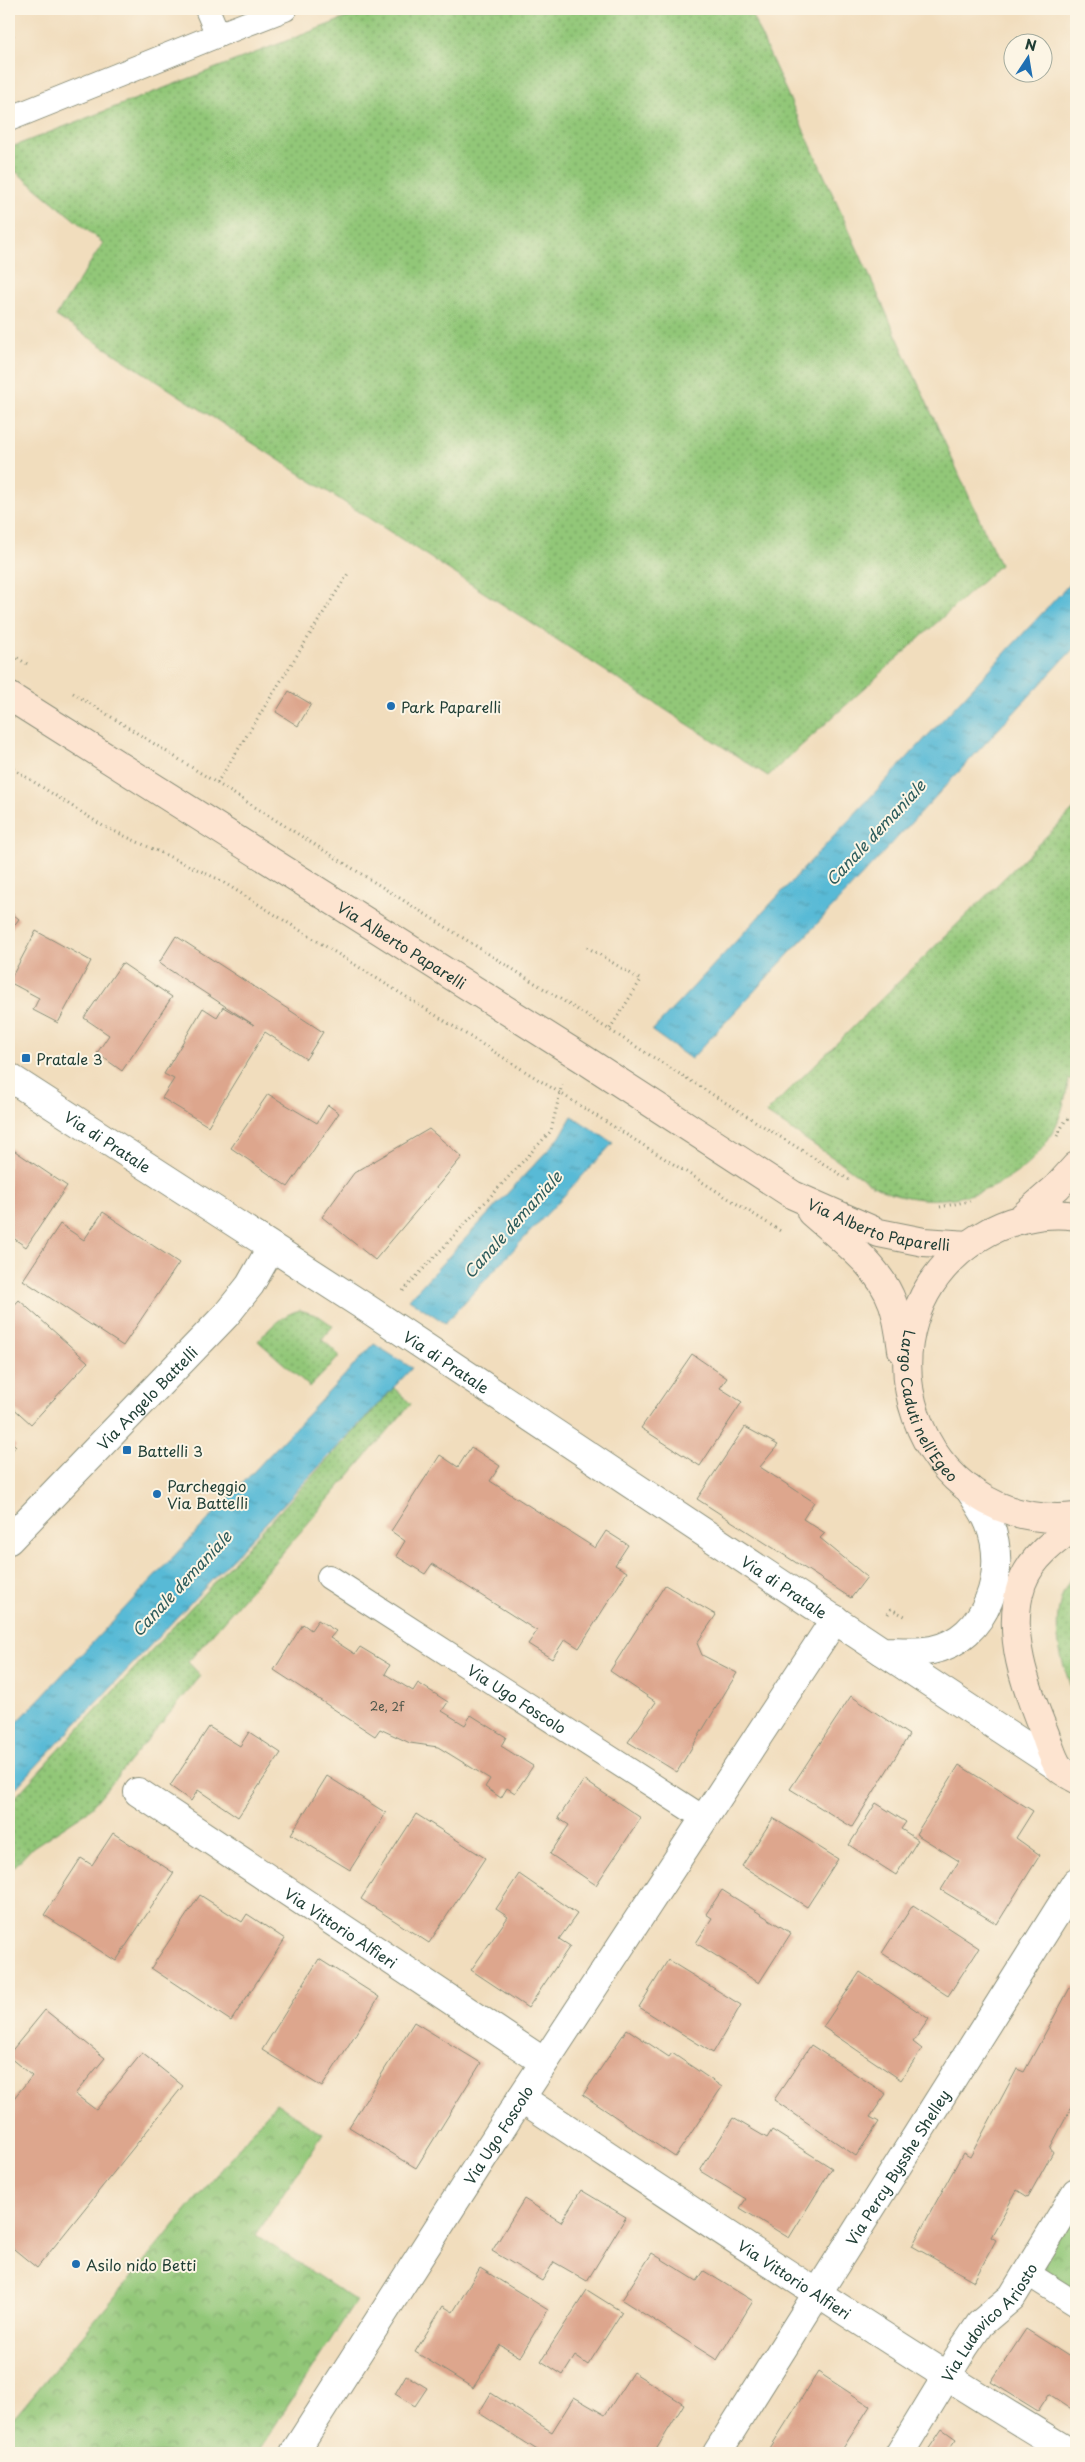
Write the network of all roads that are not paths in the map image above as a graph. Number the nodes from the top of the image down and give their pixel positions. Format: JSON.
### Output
{"nodes":[{"id":1,"x":206,"y":9,"type":"edge"},
{"id":2,"x":285,"y":9,"type":"edge"},
{"id":3,"x":218,"y":35,"type":"junction"},
{"id":4,"x":9,"y":119,"type":"edge"},
{"id":5,"x":9,"y":696,"type":"edge"},
{"id":6,"x":9,"y":1077,"type":"edge"},
{"id":7,"x":1076,"y":1166,"type":"edge"},
{"id":8,"x":793,"y":1196,"type":"junction"},
{"id":9,"x":1076,"y":1216,"type":"edge"},
{"id":10,"x":1019,"y":1220,"type":"junction"},
{"id":11,"x":968,"y":1244,"type":"junction"},
{"id":12,"x":271,"y":1248,"type":"junction"},
{"id":13,"x":908,"y":1386,"type":"junction"},
{"id":14,"x":969,"y":1489,"type":"junction"},
{"id":15,"x":1076,"y":1517,"type":"edge"},
{"id":16,"x":1076,"y":1526,"type":"edge"},
{"id":17,"x":9,"y":1540,"type":"edge"},
{"id":18,"x":329,"y":1577,"type":"dead end"},
{"id":19,"x":835,"y":1619,"type":"junction"},
{"id":20,"x":875,"y":1646,"type":"junction"},
{"id":21,"x":1068,"y":1774,"type":"edge"},
{"id":22,"x":138,"y":1792,"type":"dead end"},
{"id":23,"x":705,"y":1819,"type":"junction"},
{"id":24,"x":1076,"y":1882,"type":"edge"},
{"id":25,"x":544,"y":2062,"type":"junction"},
{"id":26,"x":521,"y":2098,"type":"junction"},
{"id":27,"x":1076,"y":2192,"type":"edge"},
{"id":28,"x":1027,"y":2274,"type":"junction"},
{"id":29,"x":817,"y":2294,"type":"junction"},
{"id":30,"x":1076,"y":2304,"type":"edge"},
{"id":31,"x":946,"y":2378,"type":"junction"},
{"id":32,"x":294,"y":2453,"type":"edge"},
{"id":33,"x":717,"y":2453,"type":"edge"},
{"id":34,"x":900,"y":2453,"type":"edge"},
{"id":35,"x":1071,"y":2453,"type":"edge"}],
"edges":[{"from":1,"to":3,"type":"lane"},
{"from":2,"to":3,"type":"lane"},
{"from":3,"to":4,"type":"lane"},
{"from":5,"to":8,"type":"main road","name":"Via Alberto Paparelli"},
{"from":6,"to":12,"type":"street","name":"Via di Pratale"},
{"from":7,"to":10,"type":"main road"},
{"from":8,"to":11,"type":"main road","name":"Via Alberto Paparelli"},
{"from":8,"to":13,"type":"main road","name":"Via Alberto Paparelli"},
{"from":9,"to":10,"type":"main road","name":"Largo Caduti nell'Egeo"},
{"from":10,"to":11,"type":"main road","name":"Largo Caduti nell'Egeo"},
{"from":11,"to":13,"type":"main road","name":"Largo Caduti nell'Egeo"},
{"from":12,"to":17,"type":"street","name":"Via Angelo Battelli"},
{"from":12,"to":19,"type":"street","name":"Via di Pratale"},
{"from":13,"to":14,"type":"main road","name":"Largo Caduti nell'Egeo"},
{"from":14,"to":15,"type":"main road","name":"Largo Caduti nell'Egeo"},
{"from":14,"to":20,"type":"street"},
{"from":16,"to":21,"type":"main road","name":"Via di Pratale"},
{"from":18,"to":23,"type":"lane","name":"Via Ugo Foscolo"},
{"from":19,"to":20,"type":"street","name":"Via di Pratale"},
{"from":19,"to":23,"type":"street","name":"Via Ugo Foscolo"},
{"from":20,"to":21,"type":"street","name":"Via di Pratale"},
{"from":22,"to":25,"type":"street","name":"Via Vittorio Alfieri"},
{"from":23,"to":25,"type":"street","name":"Via Ugo Foscolo"},
{"from":24,"to":29,"type":"street","name":"Via Percy Bysshe Shelley"},
{"from":25,"to":26,"type":"street","name":"Via Ugo Foscolo"},
{"from":26,"to":29,"type":"street","name":"Via Vittorio Alfieri"},
{"from":26,"to":32,"type":"street","name":"Via Ugo Foscolo"},
{"from":27,"to":28,"type":"street","name":"Via Ludovico Ariosto"},
{"from":28,"to":30,"type":"lane"},
{"from":28,"to":31,"type":"street","name":"Via Ludovico Ariosto"},
{"from":29,"to":31,"type":"street","name":"Via Vittorio Alfieri"},
{"from":29,"to":33,"type":"street","name":"Via Percy Bysshe Shelley"},
{"from":31,"to":34,"type":"street","name":"Via Ludovico Ariosto"},
{"from":31,"to":35,"type":"street","name":"Via Vittorio Alfieri"}]}
